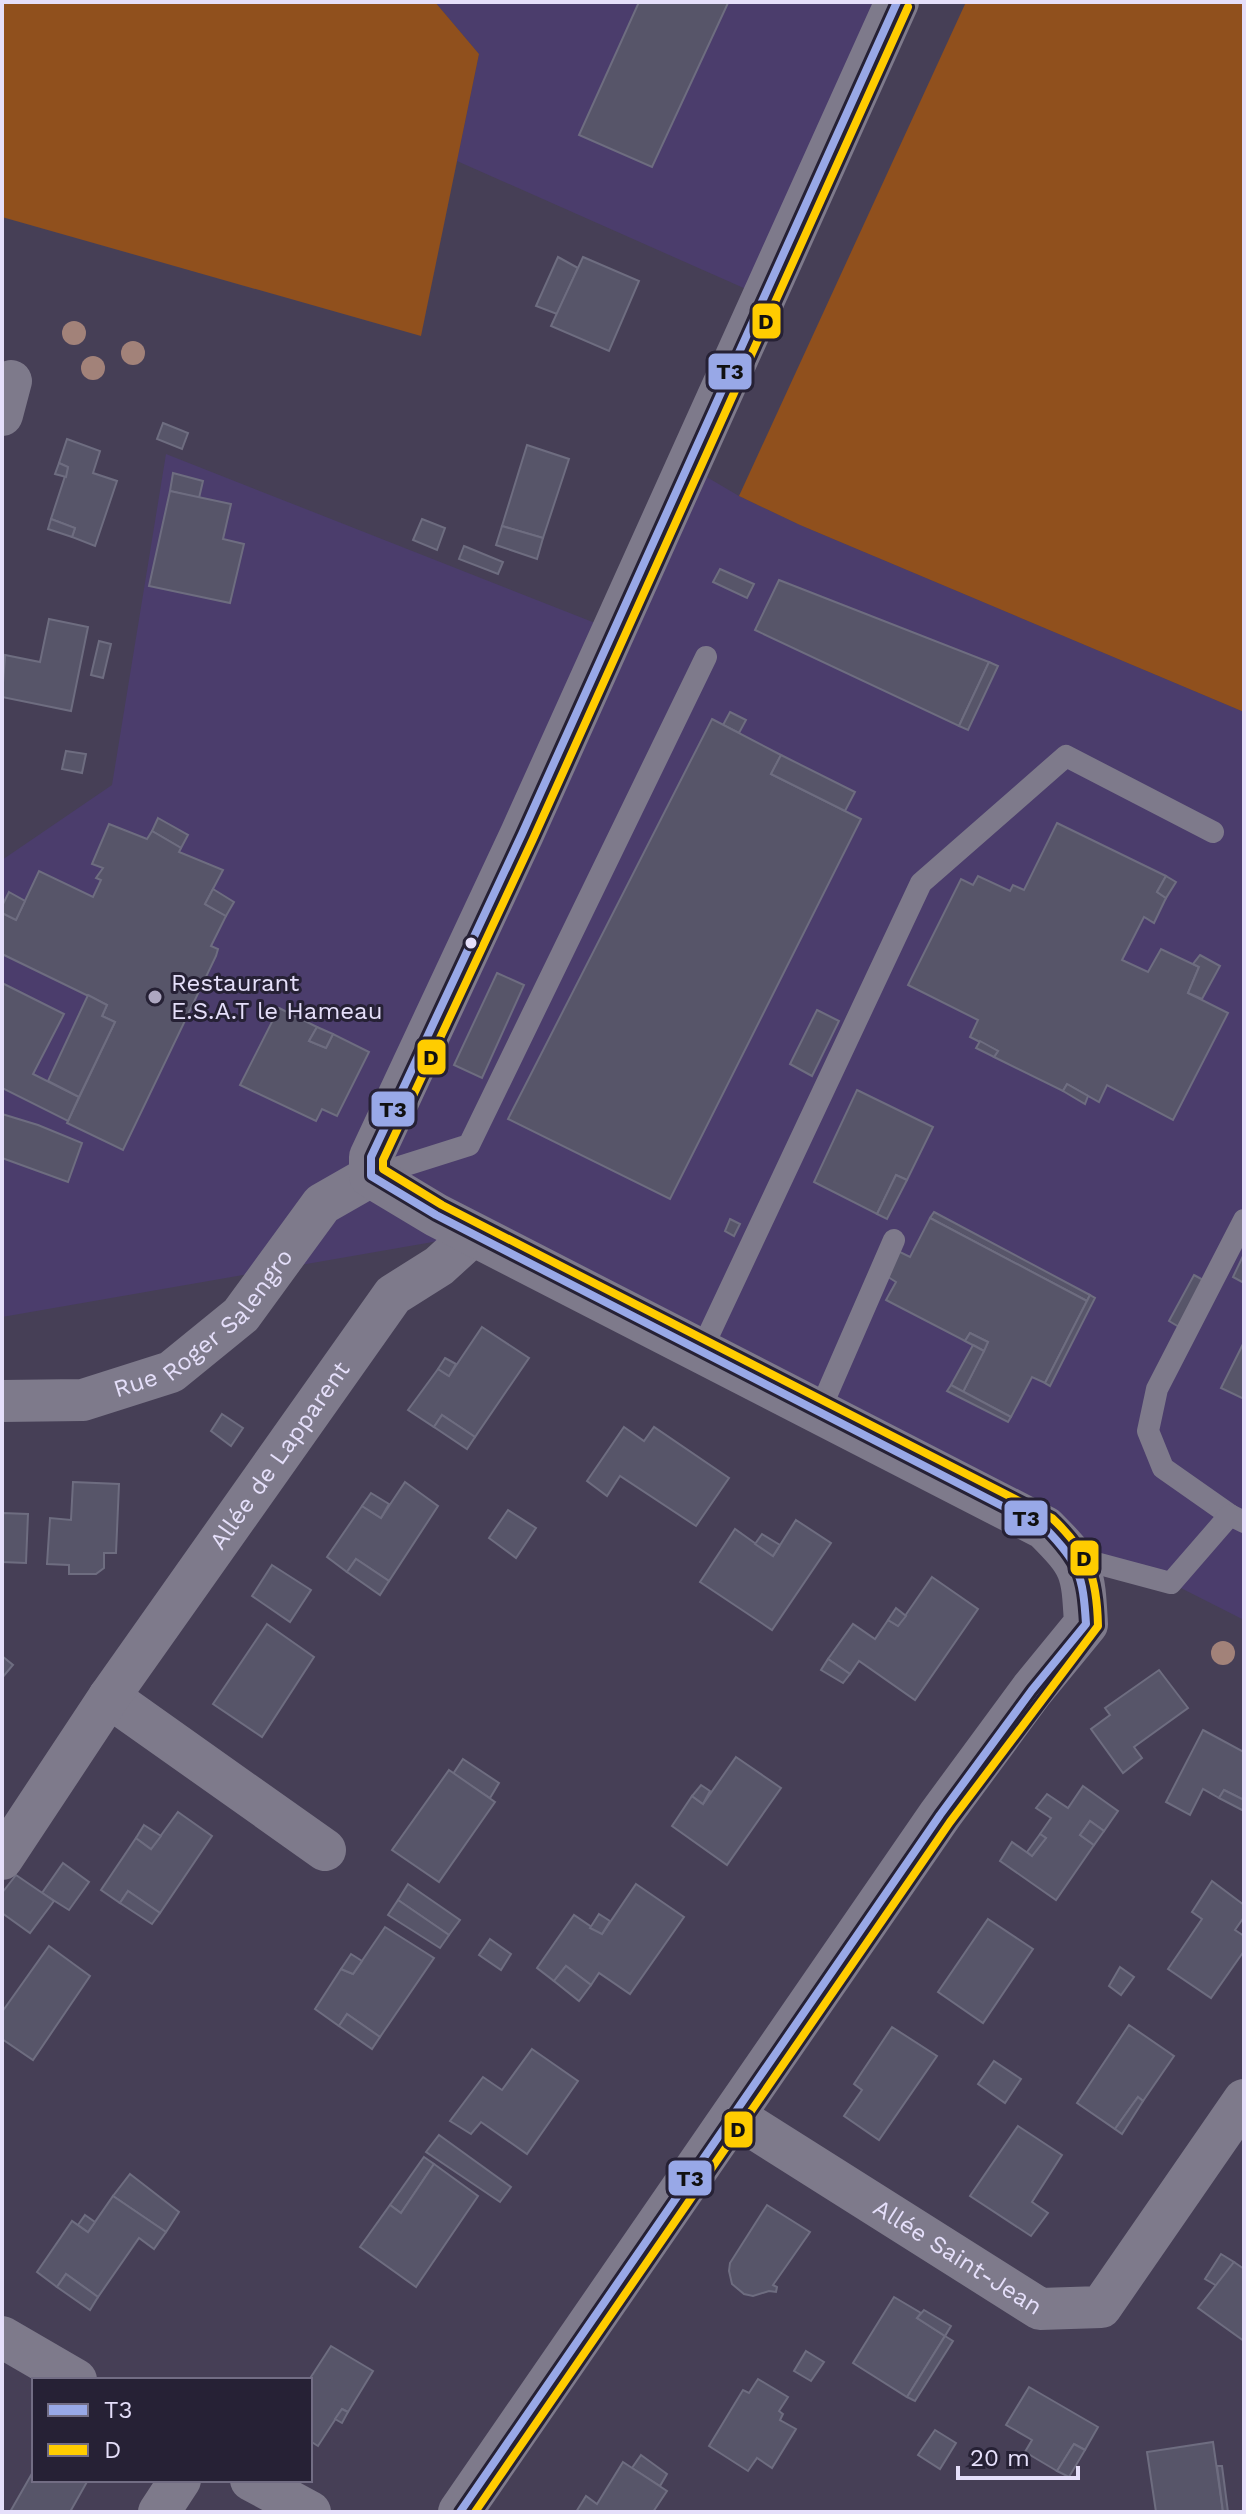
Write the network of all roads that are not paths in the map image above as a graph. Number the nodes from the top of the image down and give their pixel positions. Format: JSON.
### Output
{"nodes":[{"id":1,"x":897,"y":2,"type":"edge"},
{"id":2,"x":706,"y":657,"type":"dead end"},
{"id":3,"x":1213,"y":832,"type":"dead end"},
{"id":4,"x":371,"y":1176,"type":"junction"},
{"id":5,"x":1244,"y":1220,"type":"edge"},
{"id":6,"x":473,"y":1235,"type":"junction"},
{"id":7,"x":894,"y":1240,"type":"dead end"},
{"id":8,"x":701,"y":1351,"type":"junction"},
{"id":9,"x":2,"y":1401,"type":"edge"},
{"id":10,"x":819,"y":1412,"type":"junction"},
{"id":11,"x":1237,"y":1518,"type":"edge"},
{"id":12,"x":1074,"y":1557,"type":"junction"},
{"id":13,"x":109,"y":1697,"type":"junction"},
{"id":14,"x":325,"y":1850,"type":"dead end"},
{"id":15,"x":2,"y":1859,"type":"edge"},
{"id":16,"x":1244,"y":2100,"type":"edge"},
{"id":17,"x":733,"y":2115,"type":"junction"},
{"id":18,"x":2,"y":2337,"type":"edge"},
{"id":19,"x":73,"y":2378,"type":"edge"},
{"id":20,"x":179,"y":2482,"type":"edge"},
{"id":21,"x":255,"y":2482,"type":"edge"},
{"id":22,"x":159,"y":2512,"type":"edge"},
{"id":23,"x":310,"y":2512,"type":"edge"},
{"id":24,"x":460,"y":2512,"type":"edge"}],
"edges":[{"from":1,"to":4,"type":"street"},
{"from":2,"to":4,"type":"lane"},
{"from":3,"to":8,"type":"lane"},
{"from":4,"to":6,"type":"street"},
{"from":4,"to":9,"type":"street","name":"Rue Roger Salengro"},
{"from":5,"to":11,"type":"lane"},
{"from":6,"to":8,"type":"street"},
{"from":6,"to":13,"type":"street","name":"Allée de Lapparent"},
{"from":7,"to":10,"type":"lane"},
{"from":8,"to":10,"type":"street"},
{"from":10,"to":12,"type":"street"},
{"from":11,"to":12,"type":"lane"},
{"from":12,"to":17,"type":"street"},
{"from":13,"to":14,"type":"street"},
{"from":13,"to":15,"type":"street","name":"Allée de Lapparent"},
{"from":16,"to":17,"type":"street","name":"Allée Saint-Jean"},
{"from":17,"to":24,"type":"street"},
{"from":18,"to":19,"type":"street"},
{"from":20,"to":22,"type":"street"},
{"from":21,"to":23,"type":"street"}]}
